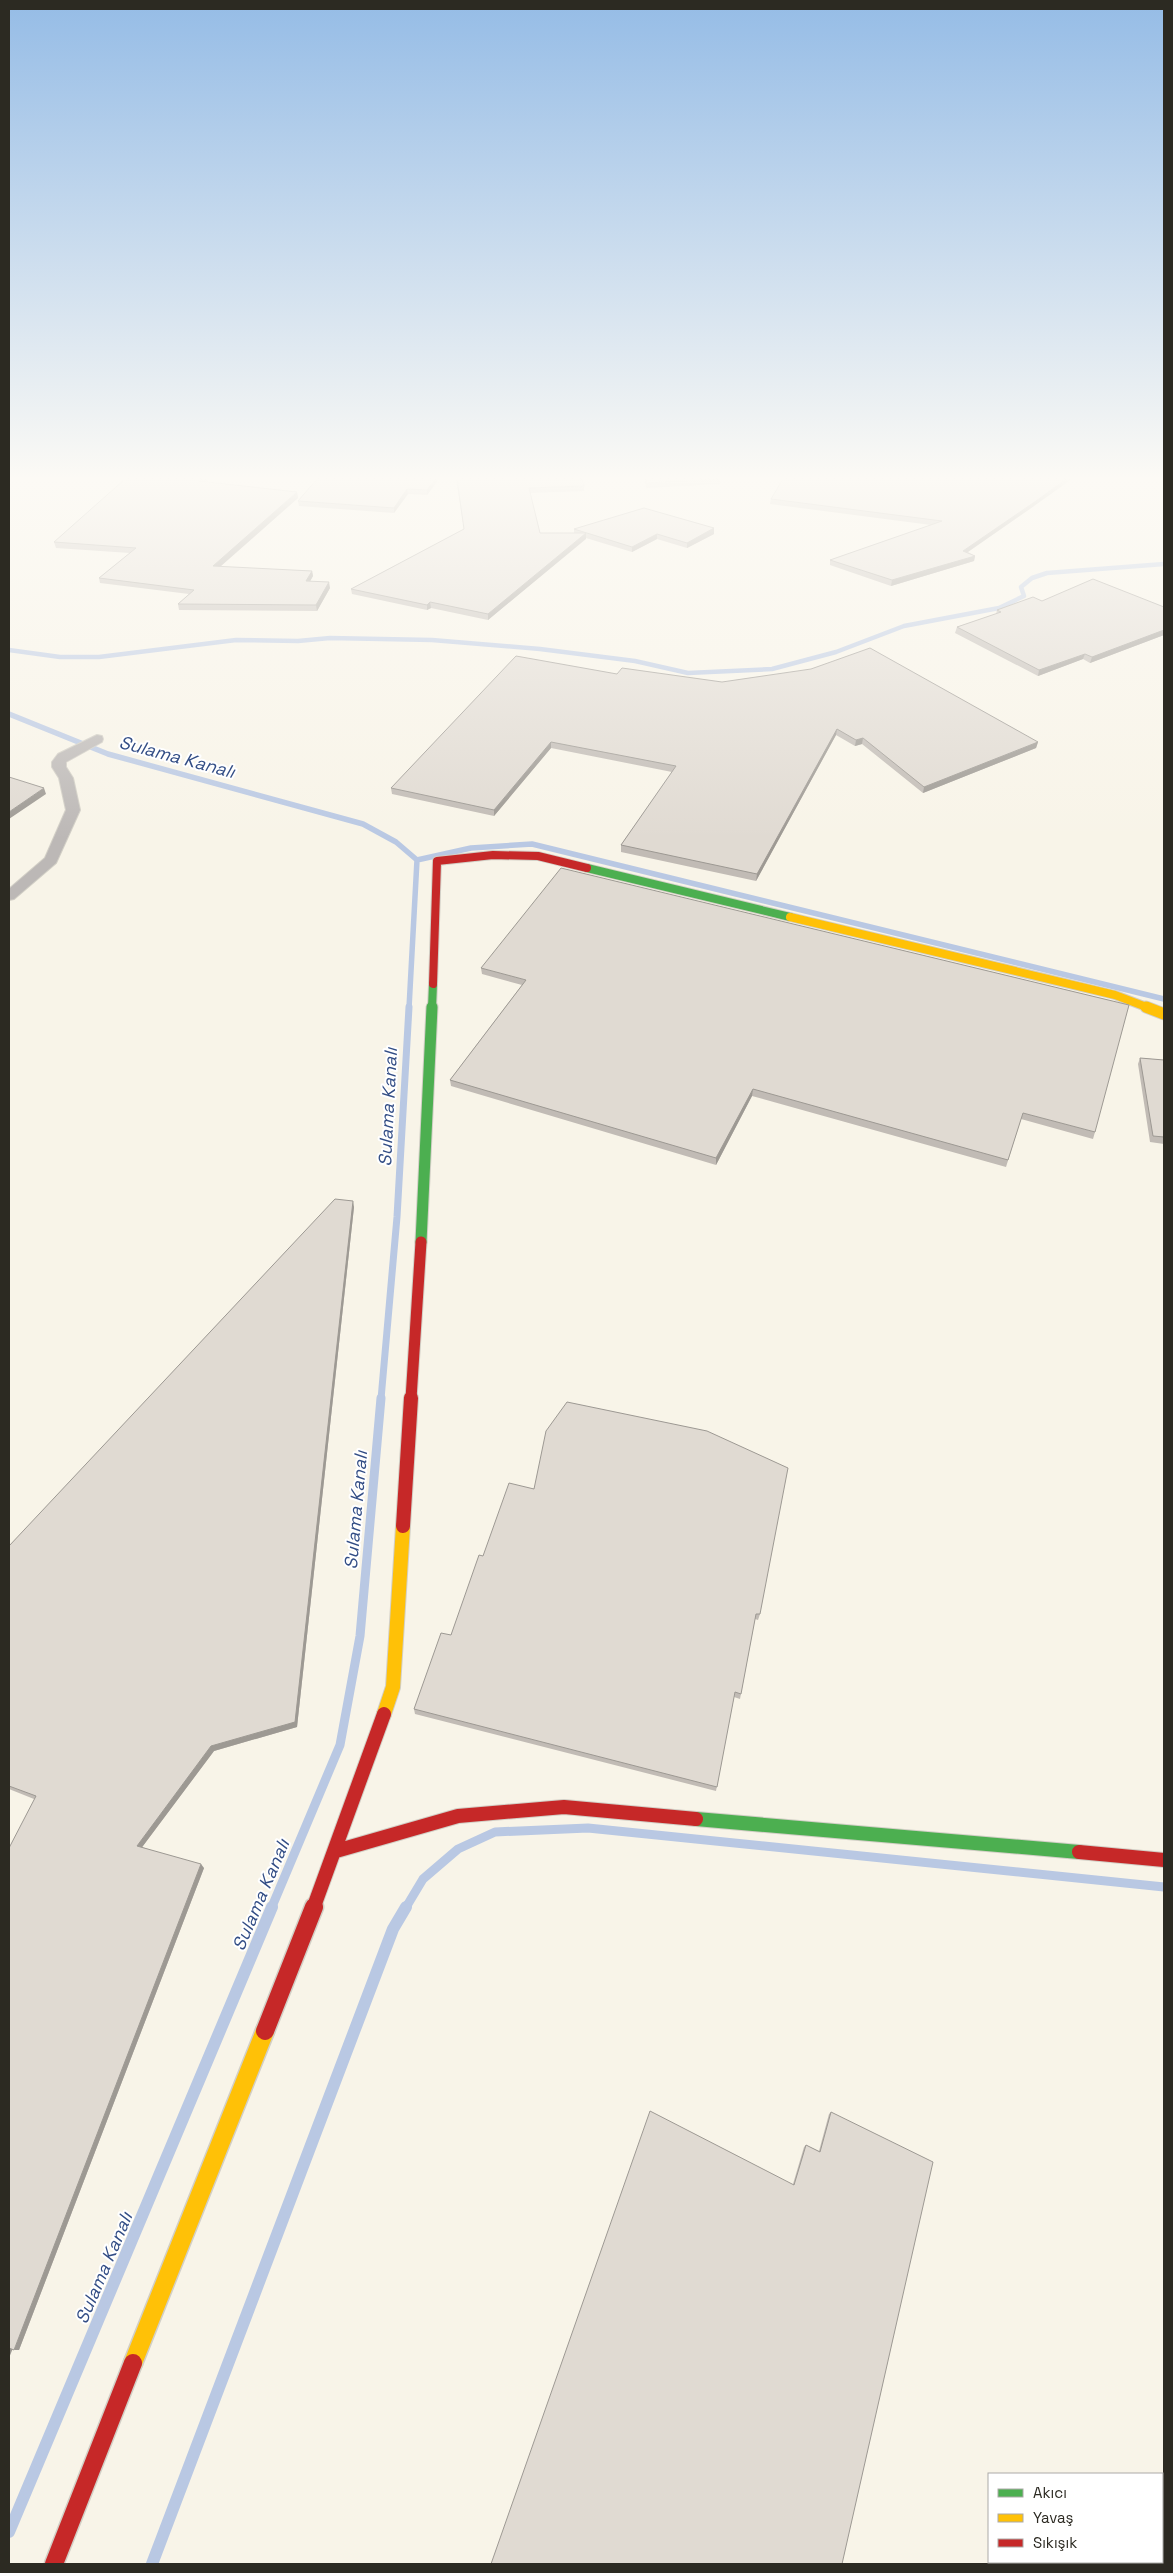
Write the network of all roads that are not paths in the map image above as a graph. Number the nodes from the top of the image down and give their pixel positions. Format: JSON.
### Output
{"nodes":[{"id":1,"x":97,"y":739,"type":"dead end"},
{"id":2,"x":9,"y":896,"type":"edge"},
{"id":3,"x":1164,"y":1014,"type":"edge"},
{"id":4,"x":336,"y":1851,"type":"junction"},
{"id":5,"x":1164,"y":1860,"type":"edge"},
{"id":6,"x":54,"y":2564,"type":"edge"}],
"edges":[{"from":1,"to":2,"type":"street"},
{"from":3,"to":4,"type":"street"},
{"from":4,"to":5,"type":"street"},
{"from":4,"to":6,"type":"street"}]}
